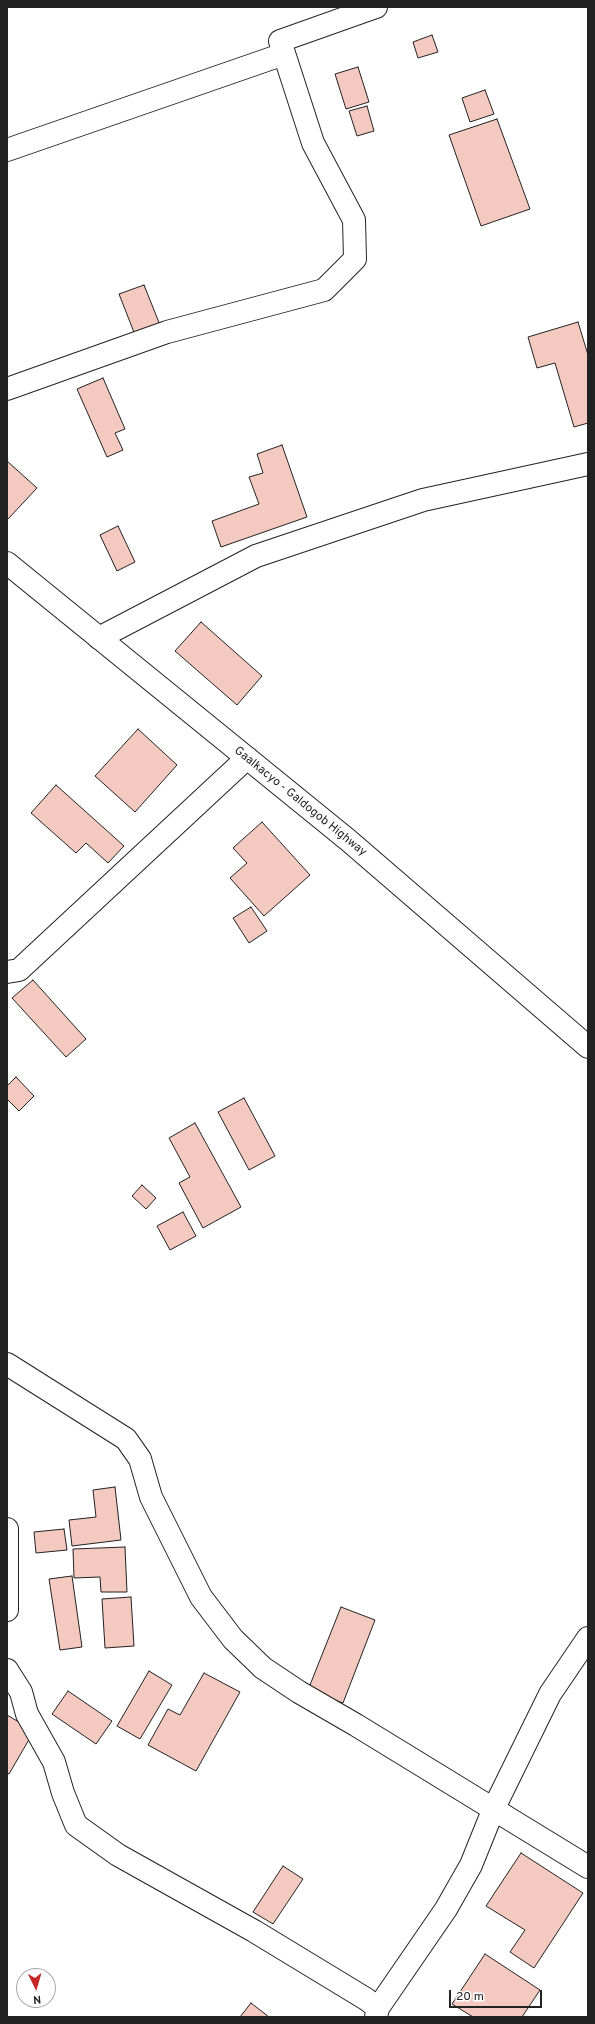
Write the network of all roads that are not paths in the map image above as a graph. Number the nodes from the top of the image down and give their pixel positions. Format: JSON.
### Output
{"nodes":[{"id":1,"x":376,"y":7,"type":"edge"},
{"id":2,"x":284,"y":54,"type":"junction"},
{"id":3,"x":7,"y":150,"type":"edge"},
{"id":4,"x":7,"y":389,"type":"edge"},
{"id":5,"x":588,"y":464,"type":"edge"},
{"id":6,"x":7,"y":563,"type":"edge"},
{"id":7,"x":99,"y":638,"type":"junction"},
{"id":8,"x":247,"y":758,"type":"junction"},
{"id":9,"x":7,"y":972,"type":"edge"},
{"id":10,"x":588,"y":1047,"type":"edge"},
{"id":11,"x":7,"y":1364,"type":"edge"},
{"id":12,"x":7,"y":1529,"type":"edge"},
{"id":13,"x":7,"y":1610,"type":"edge"},
{"id":14,"x":588,"y":1638,"type":"edge"},
{"id":15,"x":7,"y":1670,"type":"edge"},
{"id":16,"x":494,"y":1808,"type":"junction"},
{"id":17,"x":588,"y":1867,"type":"edge"},
{"id":18,"x":377,"y":2013,"type":"edge"}],
"edges":[{"from":1,"to":2,"type":"street"},
{"from":2,"to":3,"type":"street"},
{"from":2,"to":4,"type":"street"},
{"from":5,"to":7,"type":"street"},
{"from":6,"to":7,"type":"street","name":"Gaalkacyo - Galdogob Highway"},
{"from":7,"to":8,"type":"street","name":"Gaalkacyo - Galdogob Highway"},
{"from":8,"to":9,"type":"street"},
{"from":8,"to":10,"type":"street","name":"Gaalkacyo - Galdogob Highway"},
{"from":11,"to":16,"type":"street"},
{"from":12,"to":13,"type":"street"},
{"from":14,"to":16,"type":"street"},
{"from":15,"to":18,"type":"street"},
{"from":16,"to":17,"type":"street"},
{"from":16,"to":18,"type":"street"}]}
